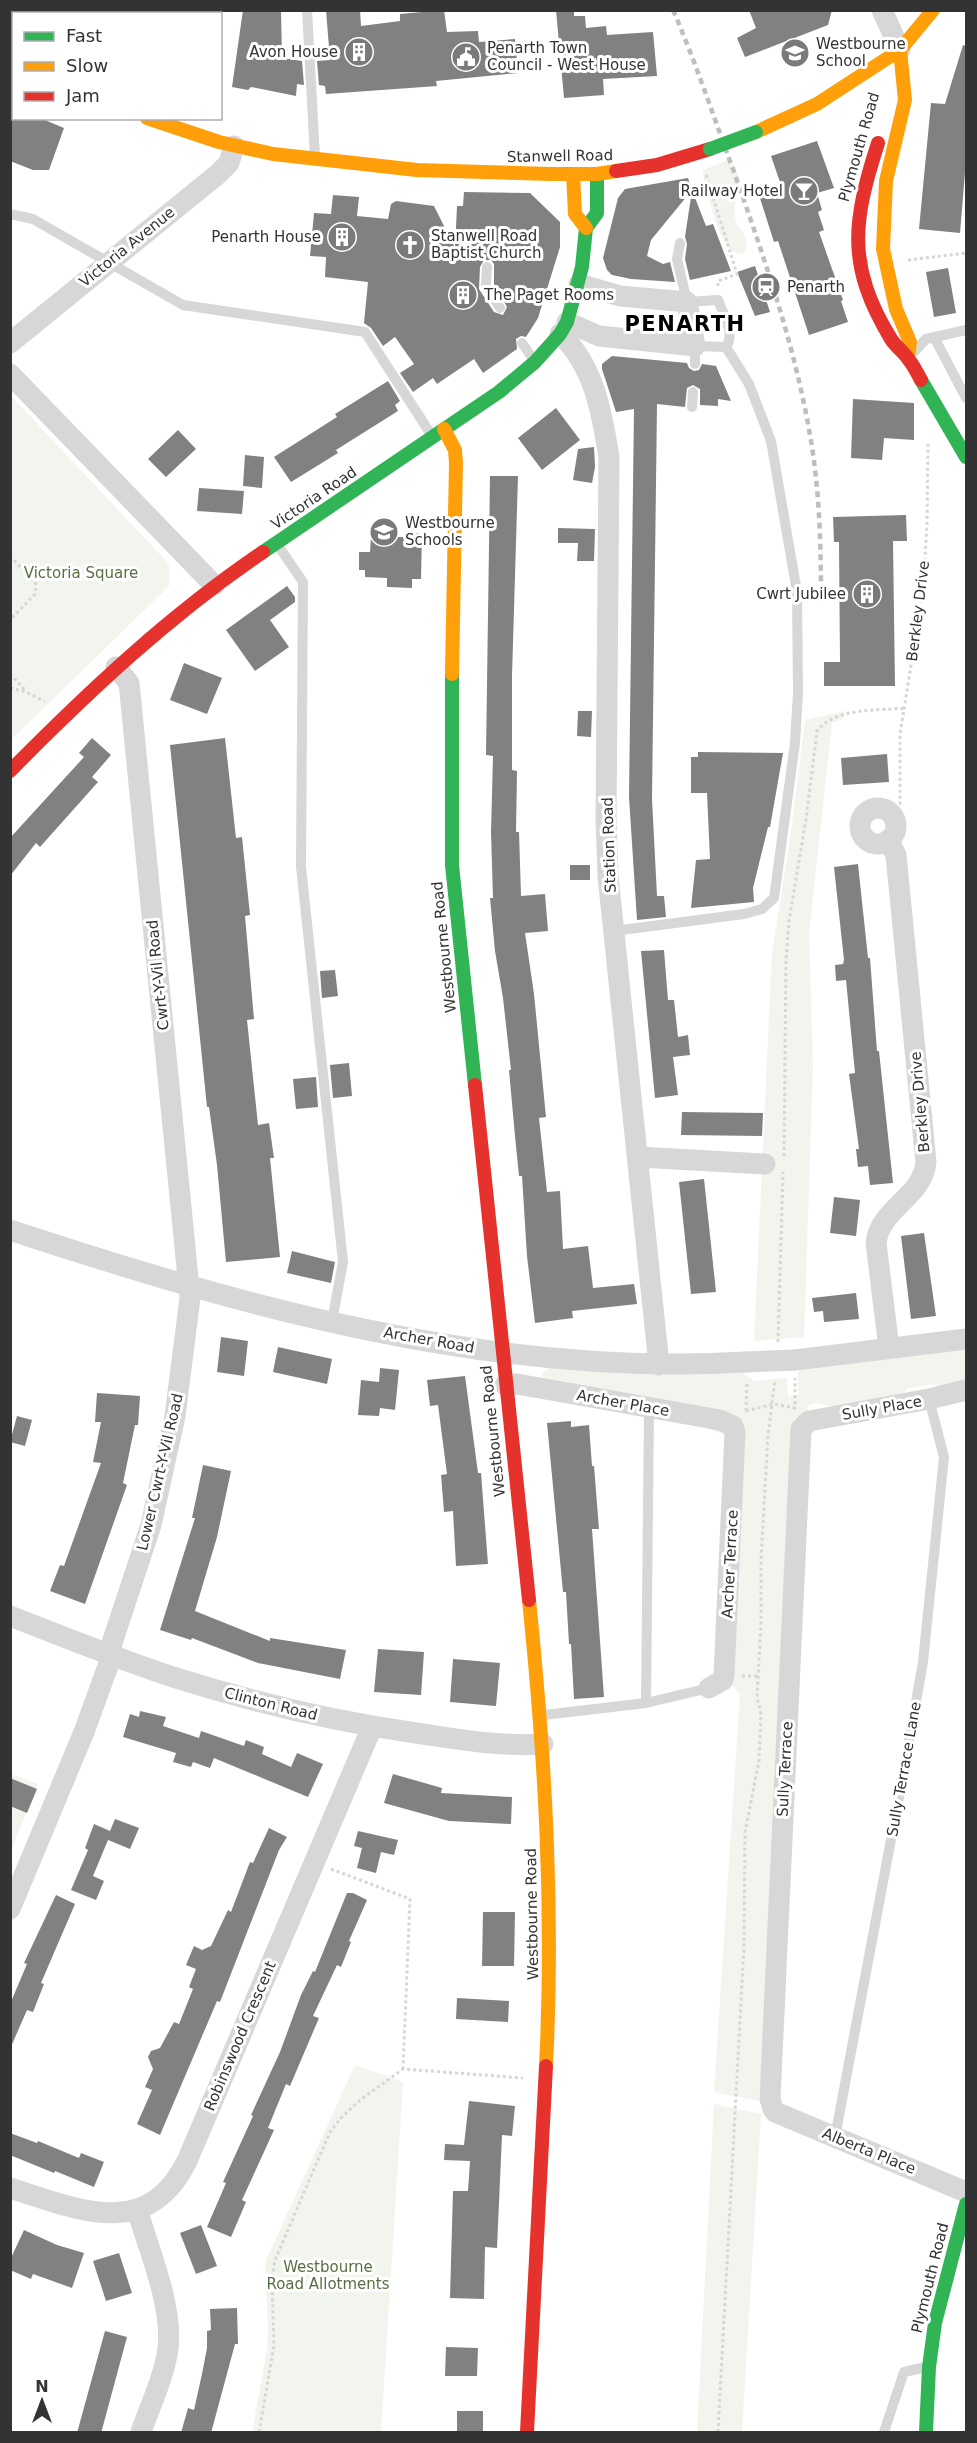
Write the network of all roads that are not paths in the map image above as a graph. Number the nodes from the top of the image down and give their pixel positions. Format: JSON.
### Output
{"nodes":[{"id":1,"x":307,"y":10,"type":"edge"},
{"id":2,"x":882,"y":10,"type":"edge"},
{"id":3,"x":933,"y":10,"type":"edge"},
{"id":4,"x":900,"y":50,"type":"junction"},
{"id":5,"x":901,"y":77,"type":"junction"},
{"id":6,"x":891,"y":94,"type":"dead end"},
{"id":7,"x":153,"y":120,"type":"edge"},
{"id":8,"x":882,"y":130,"type":"dead end"},
{"id":9,"x":234,"y":146,"type":"junction"},
{"id":10,"x":316,"y":159,"type":"junction"},
{"id":11,"x":573,"y":174,"type":"junction"},
{"id":12,"x":597,"y":174,"type":"junction"},
{"id":13,"x":10,"y":214,"type":"edge"},
{"id":14,"x":586,"y":228,"type":"junction"},
{"id":15,"x":680,"y":243,"type":"dead end"},
{"id":16,"x":108,"y":262,"type":"junction"},
{"id":17,"x":487,"y":267,"type":"dead end"},
{"id":18,"x":579,"y":284,"type":"junction"},
{"id":19,"x":687,"y":302,"type":"junction"},
{"id":20,"x":500,"y":308,"type":"dead end"},
{"id":21,"x":564,"y":328,"type":"junction"},
{"id":22,"x":966,"y":330,"type":"edge"},
{"id":23,"x":934,"y":337,"type":"junction"},
{"id":24,"x":611,"y":338,"type":"junction"},
{"id":25,"x":10,"y":343,"type":"edge"},
{"id":26,"x":522,"y":343,"type":"dead end"},
{"id":27,"x":726,"y":347,"type":"junction"},
{"id":28,"x":695,"y":355,"type":"junction"},
{"id":29,"x":908,"y":358,"type":"junction"},
{"id":30,"x":535,"y":362,"type":"junction"},
{"id":31,"x":584,"y":364,"type":"junction"},
{"id":32,"x":10,"y":374,"type":"edge"},
{"id":33,"x":693,"y":392,"type":"dead end"},
{"id":34,"x":966,"y":399,"type":"edge"},
{"id":35,"x":692,"y":407,"type":"dead end"},
{"id":36,"x":439,"y":433,"type":"junction"},
{"id":37,"x":966,"y":457,"type":"edge"},
{"id":38,"x":276,"y":543,"type":"junction"},
{"id":39,"x":214,"y":585,"type":"junction"},
{"id":40,"x":117,"y":667,"type":"junction"},
{"id":41,"x":10,"y":771,"type":"edge"},
{"id":42,"x":888,"y":840,"type":"junction"},
{"id":43,"x":614,"y":931,"type":"junction"},
{"id":44,"x":639,"y":1157,"type":"junction"},
{"id":45,"x":765,"y":1164,"type":"dead end"},
{"id":46,"x":10,"y":1230,"type":"edge"},
{"id":47,"x":189,"y":1286,"type":"junction"},
{"id":48,"x":332,"y":1321,"type":"junction"},
{"id":49,"x":966,"y":1340,"type":"edge"},
{"id":50,"x":889,"y":1348,"type":"junction"},
{"id":51,"x":502,"y":1352,"type":"junction"},
{"id":52,"x":659,"y":1365,"type":"junction"},
{"id":53,"x":505,"y":1384,"type":"junction"},
{"id":54,"x":966,"y":1390,"type":"edge"},
{"id":55,"x":929,"y":1399,"type":"junction"},
{"id":56,"x":649,"y":1409,"type":"junction"},
{"id":57,"x":801,"y":1429,"type":"joint"},
{"id":58,"x":735,"y":1432,"type":"joint"},
{"id":59,"x":10,"y":1616,"type":"edge"},
{"id":60,"x":110,"y":1654,"type":"junction"},
{"id":61,"x":709,"y":1688,"type":"joint"},
{"id":62,"x":645,"y":1703,"type":"junction"},
{"id":63,"x":541,"y":1715,"type":"junction"},
{"id":64,"x":372,"y":1727,"type":"junction"},
{"id":65,"x":543,"y":1744,"type":"junction"},
{"id":66,"x":10,"y":1909,"type":"edge"},
{"id":67,"x":772,"y":2109,"type":"joint"},
{"id":68,"x":835,"y":2137,"type":"junction"},
{"id":69,"x":11,"y":2190,"type":"edge"},
{"id":70,"x":966,"y":2192,"type":"edge"},
{"id":71,"x":966,"y":2204,"type":"edge"},
{"id":72,"x":137,"y":2209,"type":"junction"},
{"id":73,"x":929,"y":2367,"type":"junction"},
{"id":74,"x":141,"y":2433,"type":"edge"},
{"id":75,"x":527,"y":2433,"type":"edge"},
{"id":76,"x":884,"y":2433,"type":"edge"},
{"id":77,"x":926,"y":2433,"type":"edge"}],
"edges":[{"from":1,"to":10,"type":"lane"},
{"from":2,"to":4,"type":"street"},
{"from":3,"to":4,"type":"street","name":"Stanwell Road"},
{"from":4,"to":5,"type":"street","name":"Plymouth Road"},
{"from":4,"to":12,"type":"street","name":"Stanwell Road","bridge":true},
{"from":5,"to":6,"type":"street","name":"Plymouth Road"},
{"from":5,"to":29,"type":"street","name":"Plymouth Road"},
{"from":7,"to":9,"type":"street","name":"Stanwell Road"},
{"from":8,"to":29,"type":"street","name":"Plymouth Road"},
{"from":9,"to":10,"type":"street","name":"Stanwell Road"},
{"from":9,"to":16,"type":"street","name":"Victoria Avenue"},
{"from":10,"to":11,"type":"street","name":"Stanwell Road"},
{"from":11,"to":12,"type":"street","name":"Stanwell Road"},
{"from":11,"to":14,"type":"street"},
{"from":12,"to":14,"type":"street","name":"Victoria Road"},
{"from":13,"to":16,"type":"lane"},
{"from":14,"to":18,"type":"street","name":"Victoria Road"},
{"from":15,"to":19,"type":"lane"},
{"from":16,"to":25,"type":"street","name":"Victoria Avenue"},
{"from":16,"to":36,"type":"lane"},
{"from":17,"to":20,"type":"lane"},
{"from":18,"to":19,"type":"street"},
{"from":18,"to":21,"type":"street","name":"Victoria Road"},
{"from":19,"to":27,"type":"lane"},
{"from":19,"to":28,"type":"street"},
{"from":21,"to":24,"type":"street"},
{"from":21,"to":30,"type":"street","name":"Victoria Road"},
{"from":21,"to":31,"type":"street","name":"Station Road"},
{"from":22,"to":23,"type":"lane"},
{"from":23,"to":29,"type":"lane"},
{"from":23,"to":34,"type":"lane"},
{"from":24,"to":28,"type":"street"},
{"from":24,"to":31,"type":"street"},
{"from":26,"to":30,"type":"lane"},
{"from":27,"to":28,"type":"lane"},
{"from":27,"to":43,"type":"lane"},
{"from":29,"to":37,"type":"street","name":"Plymouth Road"},
{"from":30,"to":36,"type":"street","name":"Victoria Road"},
{"from":31,"to":43,"type":"street","name":"Station Road"},
{"from":32,"to":39,"type":"street"},
{"from":33,"to":35,"type":"lane"},
{"from":36,"to":38,"type":"street","name":"Victoria Road"},
{"from":36,"to":51,"type":"street","name":"Westbourne Road"},
{"from":38,"to":39,"type":"street","name":"Victoria Road"},
{"from":38,"to":48,"type":"lane"},
{"from":39,"to":40,"type":"street","name":"Victoria Road"},
{"from":40,"to":41,"type":"street","name":"Victoria Road"},
{"from":40,"to":47,"type":"street","name":"Cwrt-Y-Vil Road"},
{"from":42,"to":42,"type":"street","name":"Berkley Drive"},
{"from":42,"to":50,"type":"street","name":"Berkley Drive"},
{"from":43,"to":44,"type":"street","name":"Station Road"},
{"from":44,"to":45,"type":"street"},
{"from":44,"to":52,"type":"street","name":"Station Road"},
{"from":46,"to":47,"type":"street","name":"Archer Road"},
{"from":47,"to":48,"type":"street","name":"Archer Road"},
{"from":47,"to":60,"type":"street","name":"Lower Cwrt-Y-Vil Road"},
{"from":48,"to":51,"type":"street","name":"Archer Road"},
{"from":49,"to":50,"type":"street","name":"Archer Road"},
{"from":50,"to":52,"type":"street","name":"Archer Road","bridge":true},
{"from":51,"to":52,"type":"street","name":"Archer Road"},
{"from":51,"to":53,"type":"street","name":"Westbourne Road"},
{"from":53,"to":56,"type":"street","name":"Archer Place"},
{"from":53,"to":63,"type":"street","name":"Westbourne Road"},
{"from":54,"to":55,"type":"street","name":"Sully Place"},
{"from":55,"to":57,"type":"street","name":"Sully Place"},
{"from":55,"to":68,"type":"lane","name":"Sully Terrace Lane"},
{"from":56,"to":58,"type":"street","name":"Archer Place"},
{"from":56,"to":62,"type":"lane"},
{"from":57,"to":67,"type":"street","name":"Sully Terrace"},
{"from":58,"to":61,"type":"street","name":"Archer Terrace"},
{"from":59,"to":60,"type":"street","name":"Clinton Road"},
{"from":60,"to":64,"type":"street","name":"Clinton Road"},
{"from":60,"to":66,"type":"street"},
{"from":61,"to":62,"type":"lane"},
{"from":62,"to":63,"type":"lane"},
{"from":63,"to":65,"type":"street","name":"Westbourne Road"},
{"from":64,"to":65,"type":"street","name":"Clinton Road"},
{"from":64,"to":72,"type":"street","name":"Robinswood Crescent"},
{"from":65,"to":75,"type":"street","name":"Westbourne Road"},
{"from":67,"to":68,"type":"street","name":"Alberta Place"},
{"from":68,"to":70,"type":"street","name":"Alberta Place"},
{"from":69,"to":72,"type":"street","name":"Robinswood Crescent"},
{"from":71,"to":73,"type":"street","name":"Plymouth Road"},
{"from":72,"to":74,"type":"street"},
{"from":73,"to":76,"type":"lane"},
{"from":73,"to":77,"type":"street","name":"Plymouth Road"}]}
